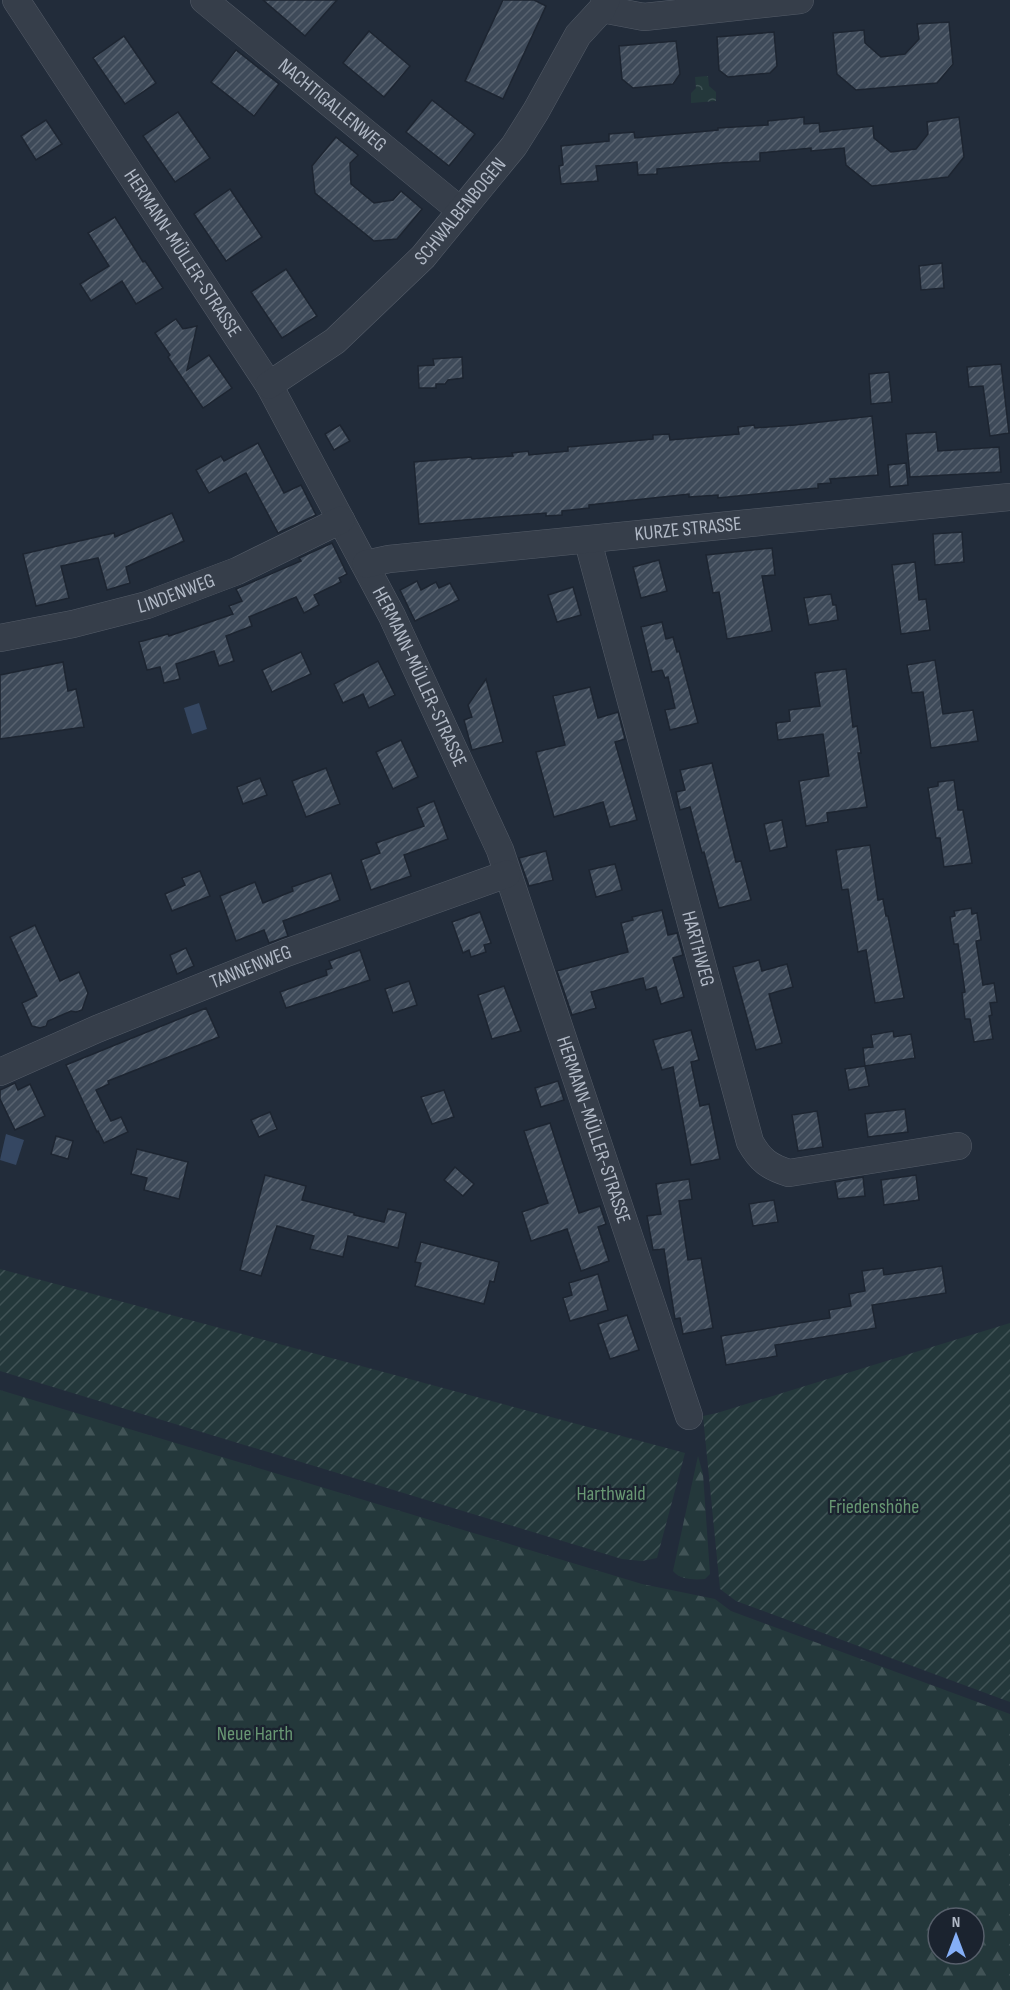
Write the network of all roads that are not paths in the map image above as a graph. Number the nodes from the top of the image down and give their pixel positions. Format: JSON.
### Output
{"nodes":[{"id":1,"x":16,"y":0,"type":"edge"},
{"id":2,"x":204,"y":0,"type":"edge"},
{"id":3,"x":800,"y":0,"type":"edge"},
{"id":4,"x":604,"y":5,"type":"edge"},
{"id":5,"x":461,"y":211,"type":"junction"},
{"id":6,"x":269,"y":386,"type":"junction"},
{"id":7,"x":1010,"y":497,"type":"edge"},
{"id":8,"x":342,"y":520,"type":"junction"},
{"id":9,"x":589,"y":540,"type":"junction"},
{"id":10,"x":366,"y":564,"type":"junction"},
{"id":11,"x":0,"y":638,"type":"edge"},
{"id":12,"x":507,"y":874,"type":"junction"},
{"id":13,"x":0,"y":1072,"type":"edge"},
{"id":14,"x":958,"y":1146,"type":"dead end"},
{"id":15,"x":688,"y":1416,"type":"dead end"}],
"edges":[{"from":1,"to":6,"type":"street","name":"HERMANN-MÜLLER-STRASSE"},
{"from":2,"to":5,"type":"street","name":"NACHTIGALLENWEG"},
{"from":3,"to":4,"type":"street"},
{"from":4,"to":5,"type":"street","name":"SCHWALBENBOGEN"},
{"from":5,"to":6,"type":"street","name":"SCHWALBENBOGEN"},
{"from":6,"to":8,"type":"street","name":"HERMANN-MÜLLER-STRASSE"},
{"from":7,"to":9,"type":"street","name":"KURZE STRASSE"},
{"from":8,"to":10,"type":"street","name":"HERMANN-MÜLLER-STRASSE"},
{"from":8,"to":11,"type":"street","name":"LINDENWEG"},
{"from":9,"to":10,"type":"street","name":"KURZE STRASSE"},
{"from":9,"to":14,"type":"street","name":"HARTHWEG"},
{"from":10,"to":12,"type":"street","name":"HERMANN-MÜLLER-STRASSE"},
{"from":12,"to":13,"type":"street","name":"TANNENWEG"},
{"from":12,"to":15,"type":"street","name":"HERMANN-MÜLLER-STRASSE"}]}
